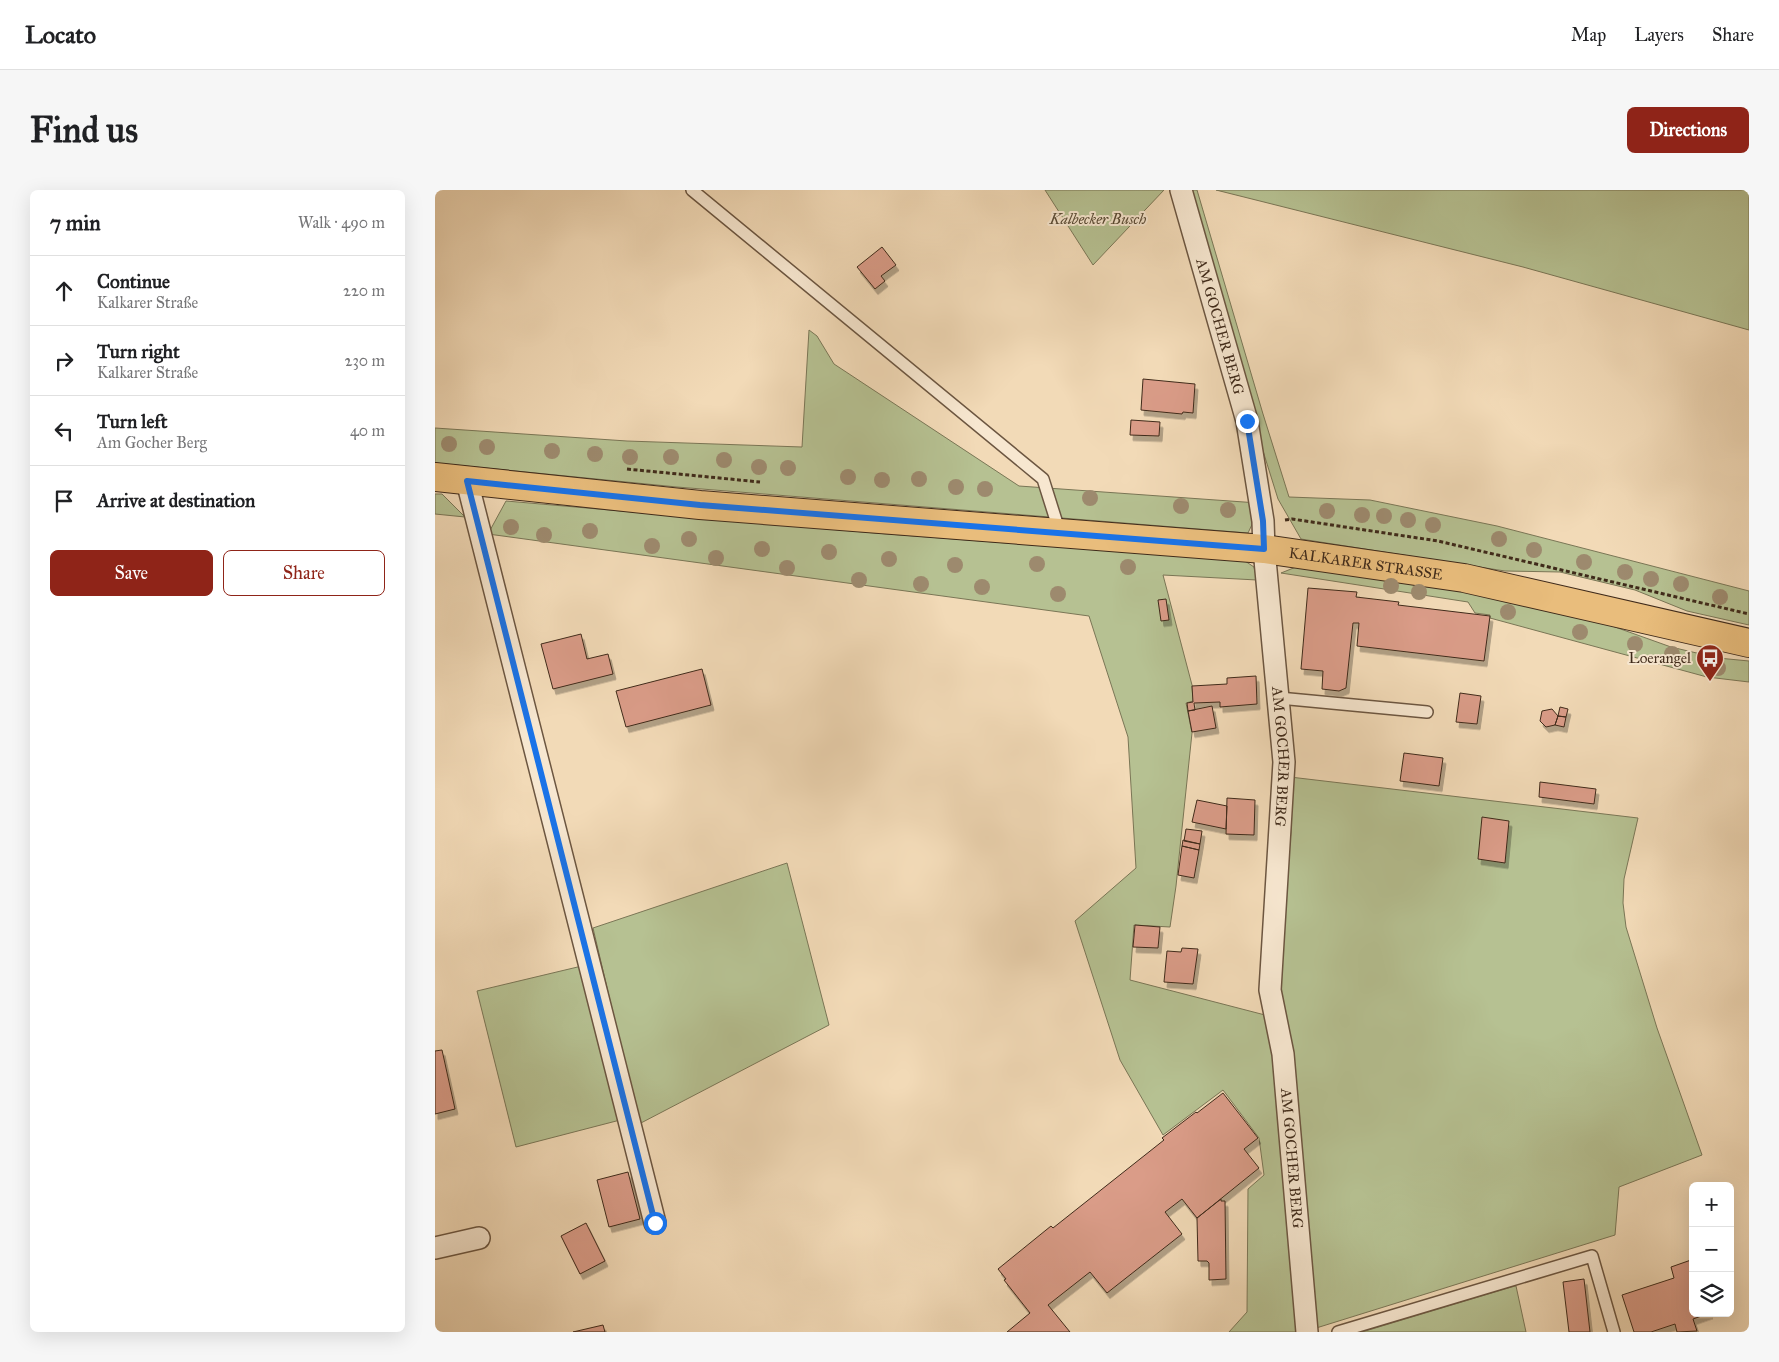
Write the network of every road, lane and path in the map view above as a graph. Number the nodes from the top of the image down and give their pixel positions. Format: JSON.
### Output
{"nodes":[{"id":1,"x":692,"y":190,"type":"edge"},
{"id":2,"x":1181,"y":190,"type":"edge"},
{"id":3,"x":435,"y":478,"type":"edge"},
{"id":4,"x":467,"y":481,"type":"junction"},
{"id":5,"x":1060,"y":533,"type":"junction"},
{"id":6,"x":1264,"y":549,"type":"junction"},
{"id":7,"x":1749,"y":642,"type":"edge"},
{"id":8,"x":1279,"y":698,"type":"junction"},
{"id":9,"x":1427,"y":712,"type":"dead end"},
{"id":10,"x":655,"y":1223,"type":"dead end"},
{"id":11,"x":479,"y":1238,"type":"dead end"},
{"id":12,"x":435,"y":1248,"type":"edge"},
{"id":13,"x":1307,"y":1332,"type":"edge"},
{"id":14,"x":1338,"y":1332,"type":"edge"},
{"id":15,"x":1614,"y":1332,"type":"edge"}],
"edges":[{"from":1,"to":5,"type":"lane"},
{"from":2,"to":6,"type":"street","name":"AM GOCHER BERG"},
{"from":3,"to":4,"type":"main road","name":"KALKARER STRASSE"},
{"from":4,"to":5,"type":"main road","name":"KALKARER STRASSE"},
{"from":4,"to":10,"type":"street"},
{"from":5,"to":6,"type":"main road","name":"KALKARER STRASSE"},
{"from":6,"to":7,"type":"main road","name":"KALKARER STRASSE"},
{"from":6,"to":8,"type":"street","name":"AM GOCHER BERG"},
{"from":8,"to":9,"type":"lane"},
{"from":8,"to":13,"type":"street","name":"AM GOCHER BERG"},
{"from":11,"to":12,"type":"street"},
{"from":14,"to":15,"type":"lane"}]}
